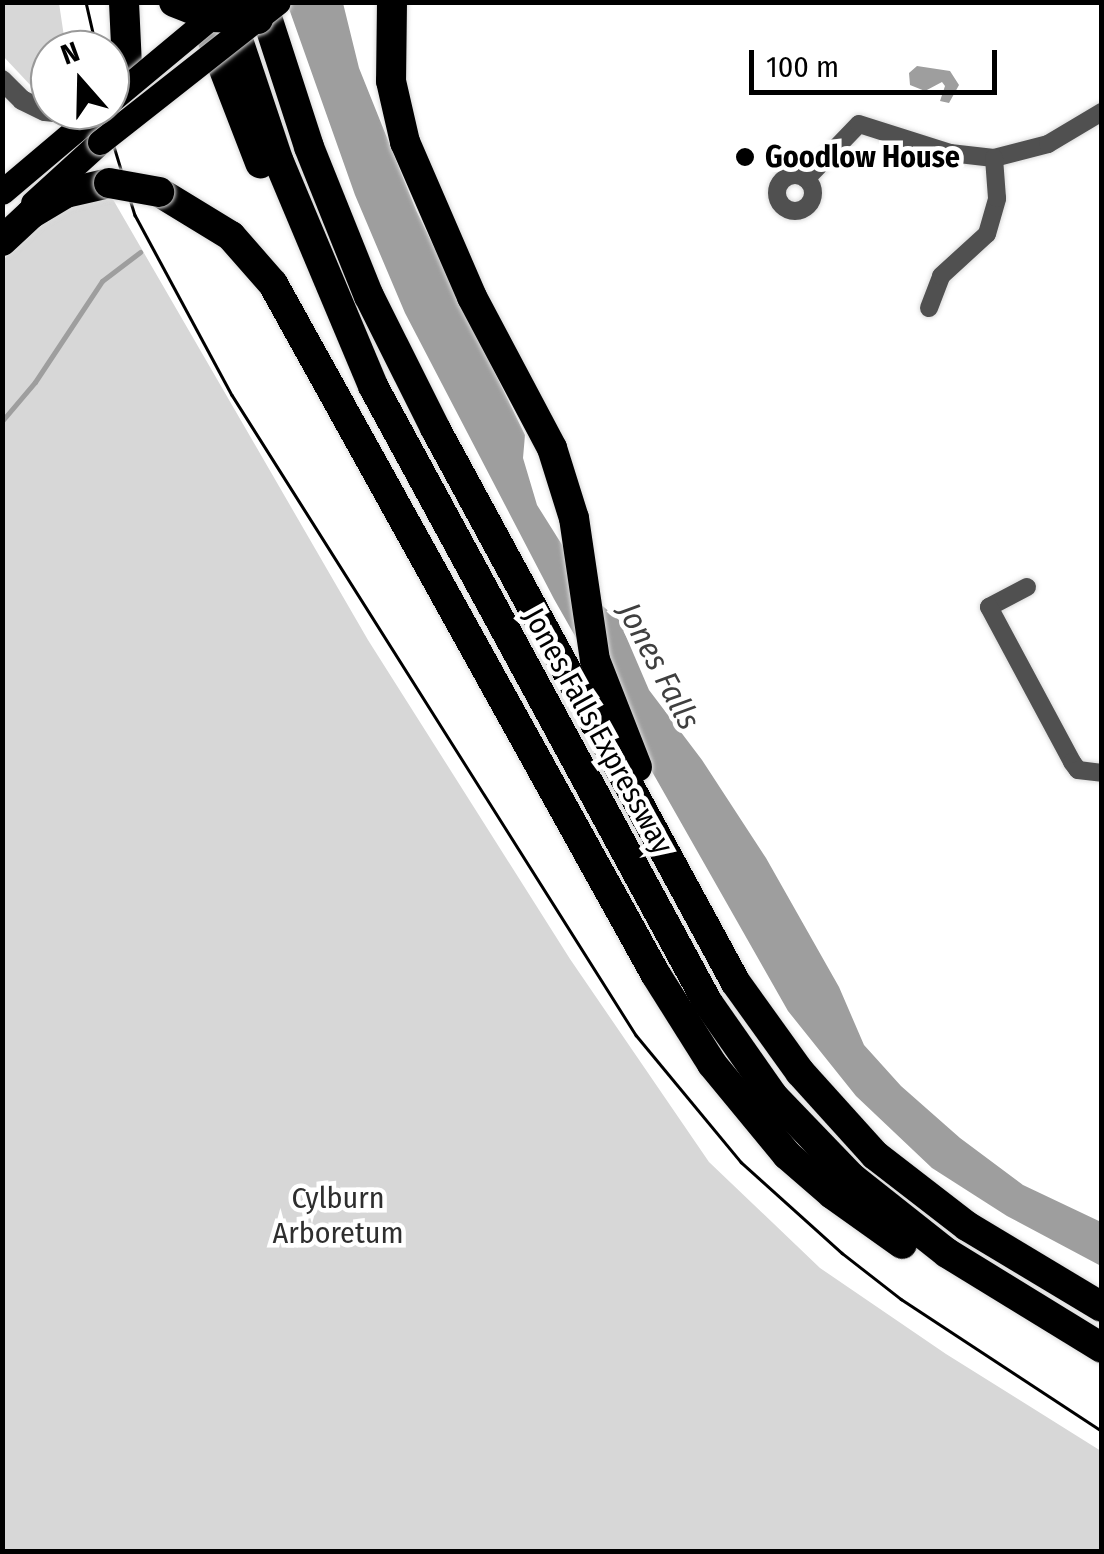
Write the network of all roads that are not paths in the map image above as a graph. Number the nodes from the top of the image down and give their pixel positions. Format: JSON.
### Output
{"nodes":[{"id":1,"x":124,"y":2,"type":"edge"},
{"id":2,"x":174,"y":2,"type":"edge"},
{"id":3,"x":392,"y":2,"type":"edge"},
{"id":4,"x":216,"y":6,"type":"edge"},
{"id":5,"x":266,"y":8,"type":"edge"},
{"id":6,"x":125,"y":30,"type":"edge"},
{"id":7,"x":2,"y":80,"type":"edge"},
{"id":8,"x":130,"y":83,"type":"edge"},
{"id":9,"x":30,"y":102,"type":"edge"},
{"id":10,"x":1102,"y":112,"type":"edge"},
{"id":11,"x":76,"y":130,"type":"edge"},
{"id":12,"x":994,"y":158,"type":"junction"},
{"id":13,"x":806,"y":179,"type":"dead end"},
{"id":14,"x":2,"y":192,"type":"edge"},
{"id":15,"x":2,"y":239,"type":"edge"},
{"id":16,"x":929,"y":308,"type":"dead end"},
{"id":17,"x":1026,"y":586,"type":"dead end"},
{"id":18,"x":1098,"y":774,"type":"edge"},
{"id":19,"x":711,"y":940,"type":"junction"},
{"id":20,"x":1102,"y":1307,"type":"edge"},
{"id":21,"x":1102,"y":1350,"type":"edge"}],
"edges":[{"from":1,"to":6,"type":"highway"},
{"from":2,"to":4,"type":"highway","bridge":true},
{"from":3,"to":19,"type":"highway"},
{"from":4,"to":5,"type":"highway","bridge":true},
{"from":4,"to":8,"type":"main road","bridge":true},
{"from":4,"to":21,"type":"highway","name":"Jones Falls Expressway"},
{"from":5,"to":15,"type":"main road","bridge":true},
{"from":5,"to":19,"type":"highway","name":"Jones Falls Expressway"},
{"from":7,"to":9,"type":"street"},
{"from":10,"to":12,"type":"street"},
{"from":11,"to":14,"type":"main road"},
{"from":12,"to":13,"type":"street"},
{"from":12,"to":16,"type":"street"},
{"from":15,"to":21,"type":"highway","bridge":true},
{"from":17,"to":18,"type":"street"},
{"from":19,"to":20,"type":"highway","name":"Jones Falls Expressway"}]}
